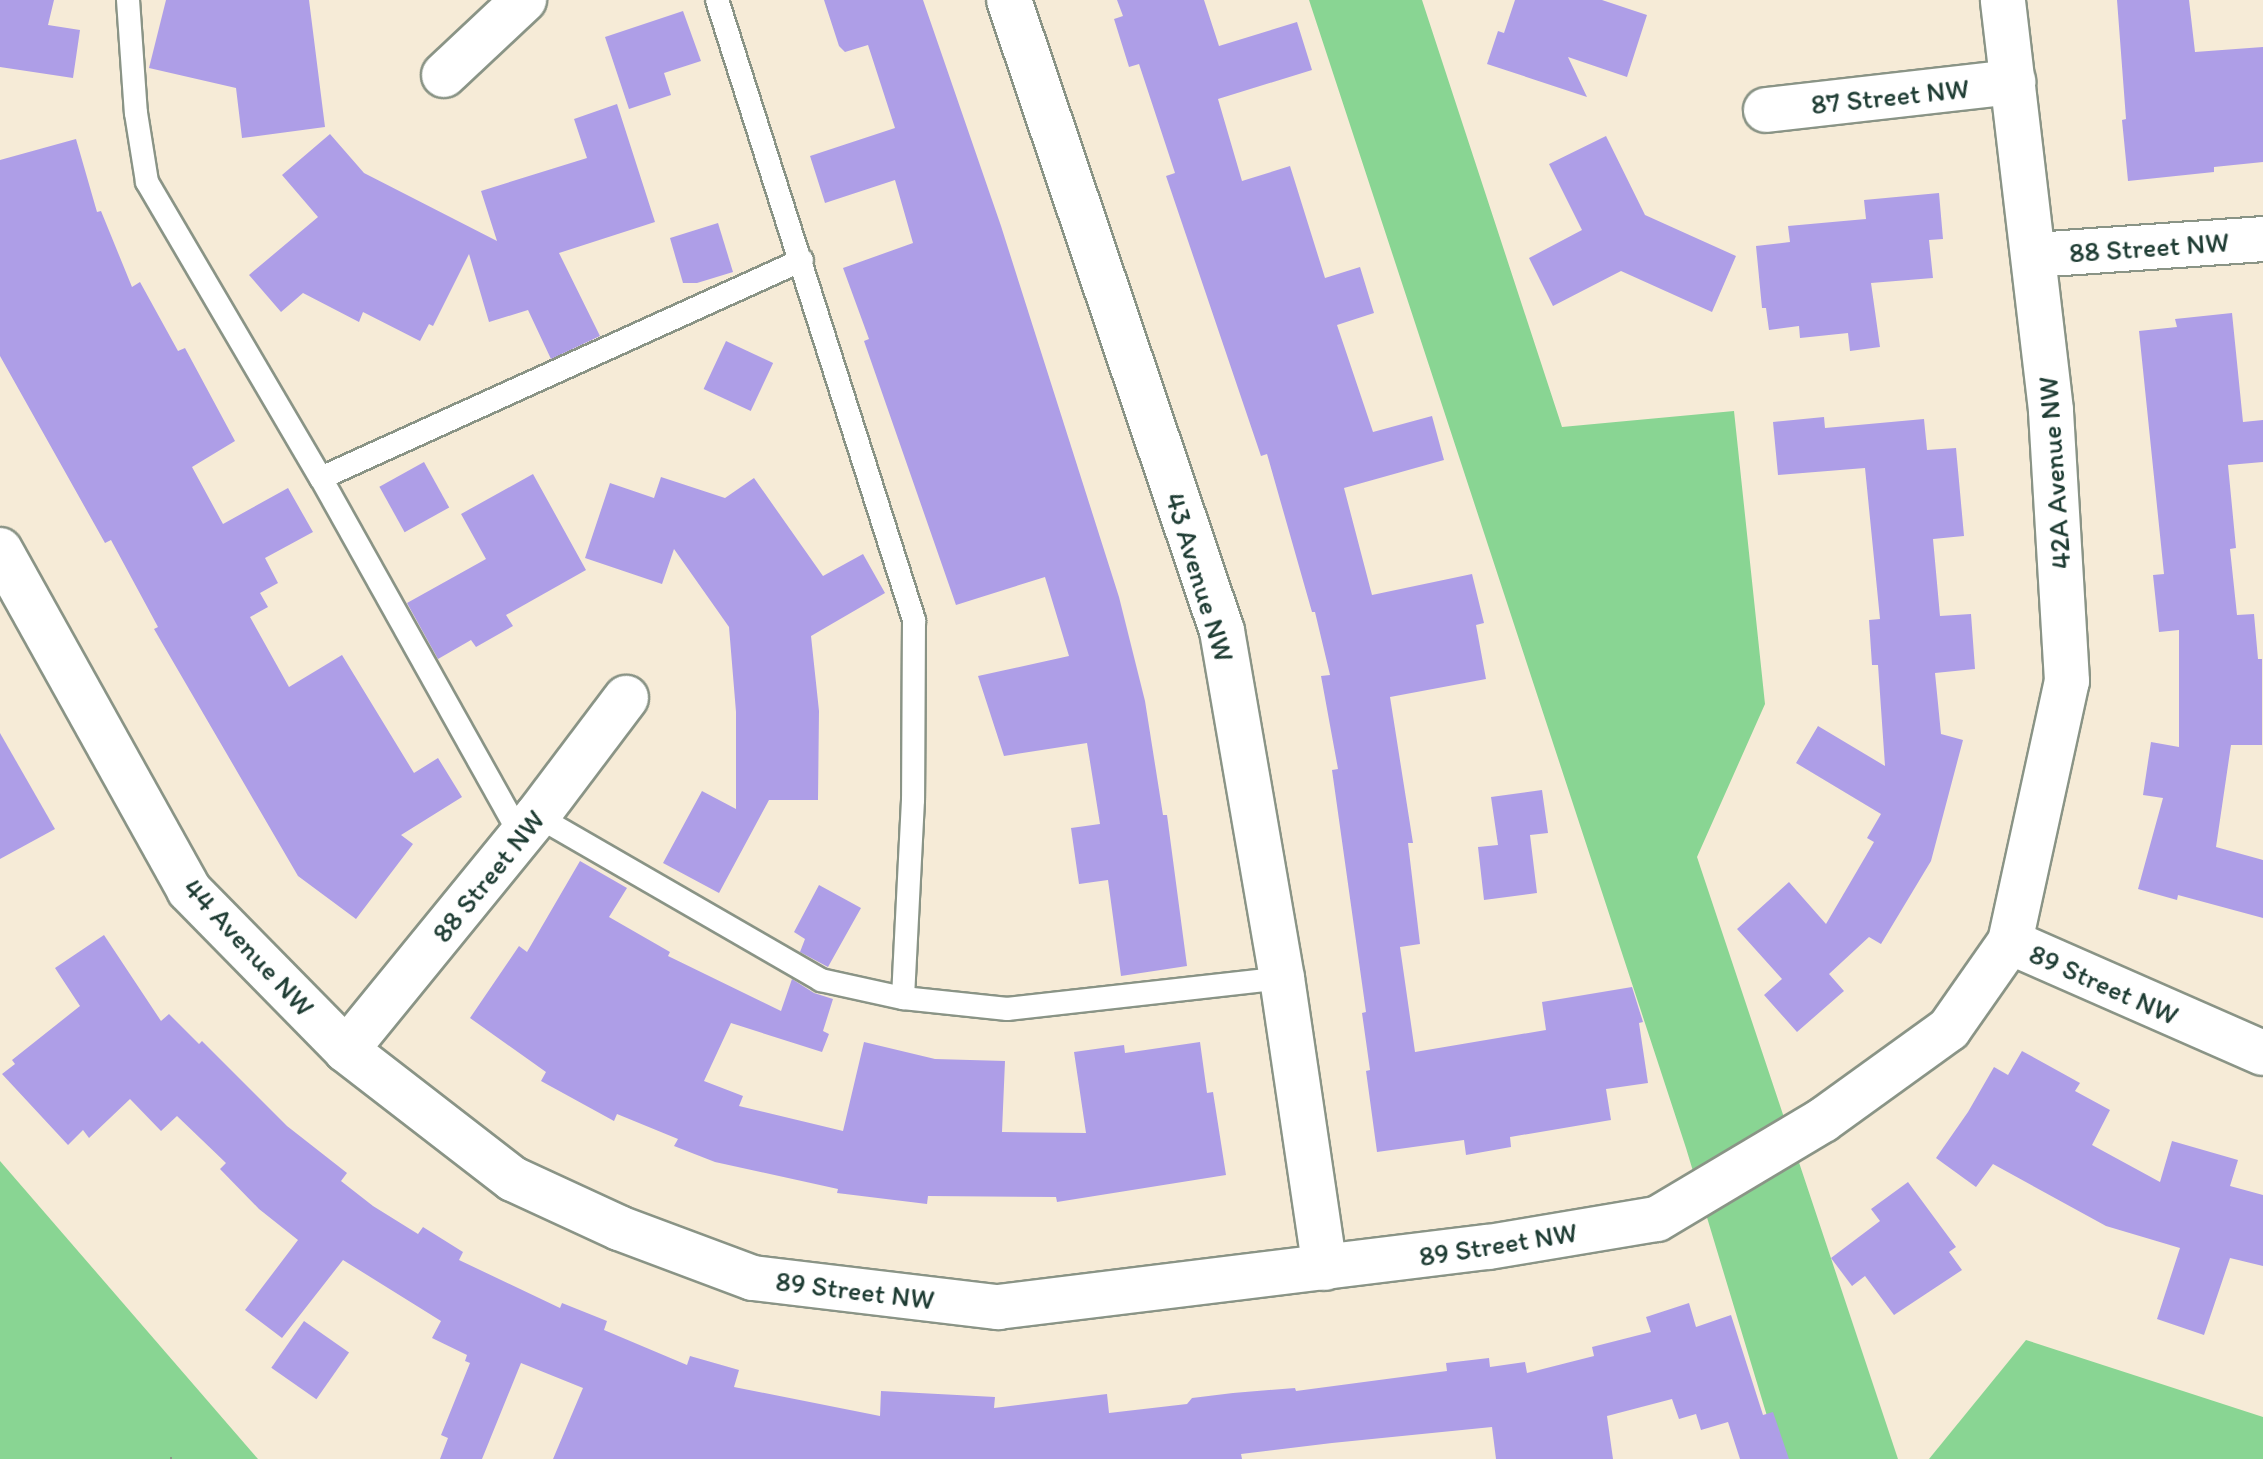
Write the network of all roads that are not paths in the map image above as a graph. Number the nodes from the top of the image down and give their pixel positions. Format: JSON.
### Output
{"nodes":[{"id":1,"x":128,"y":0,"type":"edge"},
{"id":2,"x":524,"y":0,"type":"edge"},
{"id":3,"x":717,"y":0,"type":"edge"},
{"id":4,"x":1009,"y":0,"type":"edge"},
{"id":5,"x":2003,"y":0,"type":"edge"},
{"id":6,"x":444,"y":75,"type":"dead end"},
{"id":7,"x":2013,"y":82,"type":"junction"},
{"id":8,"x":1766,"y":110,"type":"dead end"},
{"id":9,"x":2263,"y":239,"type":"edge"},
{"id":10,"x":2035,"y":255,"type":"junction"},
{"id":11,"x":802,"y":260,"type":"junction"},
{"id":12,"x":321,"y":478,"type":"junction"},
{"id":13,"x":0,"y":550,"type":"edge"},
{"id":14,"x":626,"y":698,"type":"dead end"},
{"id":15,"x":529,"y":826,"type":"junction"},
{"id":16,"x":2010,"y":942,"type":"junction"},
{"id":17,"x":1282,"y":978,"type":"junction"},
{"id":18,"x":903,"y":998,"type":"junction"},
{"id":19,"x":346,"y":1050,"type":"junction"},
{"id":20,"x":2263,"y":1053,"type":"edge"},
{"id":21,"x":619,"y":1228,"type":"joint"},
{"id":22,"x":1325,"y":1268,"type":"junction"}],
"edges":[{"from":1,"to":12,"type":"lane"},
{"from":2,"to":6,"type":"street"},
{"from":3,"to":11,"type":"lane"},
{"from":4,"to":17,"type":"street","name":"43 Avenue NW"},
{"from":5,"to":7,"type":"street","name":"42A Avenue NW"},
{"from":7,"to":8,"type":"street","name":"87 Street NW"},
{"from":7,"to":10,"type":"street","name":"42A Avenue NW"},
{"from":9,"to":10,"type":"street","name":"88 Street NW"},
{"from":10,"to":16,"type":"street","name":"42A Avenue NW"},
{"from":11,"to":12,"type":"lane"},
{"from":11,"to":18,"type":"lane"},
{"from":12,"to":15,"type":"lane"},
{"from":13,"to":19,"type":"street","name":"44 Avenue NW"},
{"from":14,"to":15,"type":"street","name":"88 Street NW"},
{"from":15,"to":18,"type":"lane"},
{"from":15,"to":19,"type":"street","name":"88 Street NW"},
{"from":16,"to":20,"type":"street","name":"89 Street NW"},
{"from":16,"to":22,"type":"street","name":"89 Street NW"},
{"from":17,"to":18,"type":"lane"},
{"from":17,"to":22,"type":"street","name":"43 Avenue NW"},
{"from":19,"to":21,"type":"street","name":"44 Avenue NW"},
{"from":21,"to":22,"type":"street","name":"89 Street NW"}]}
